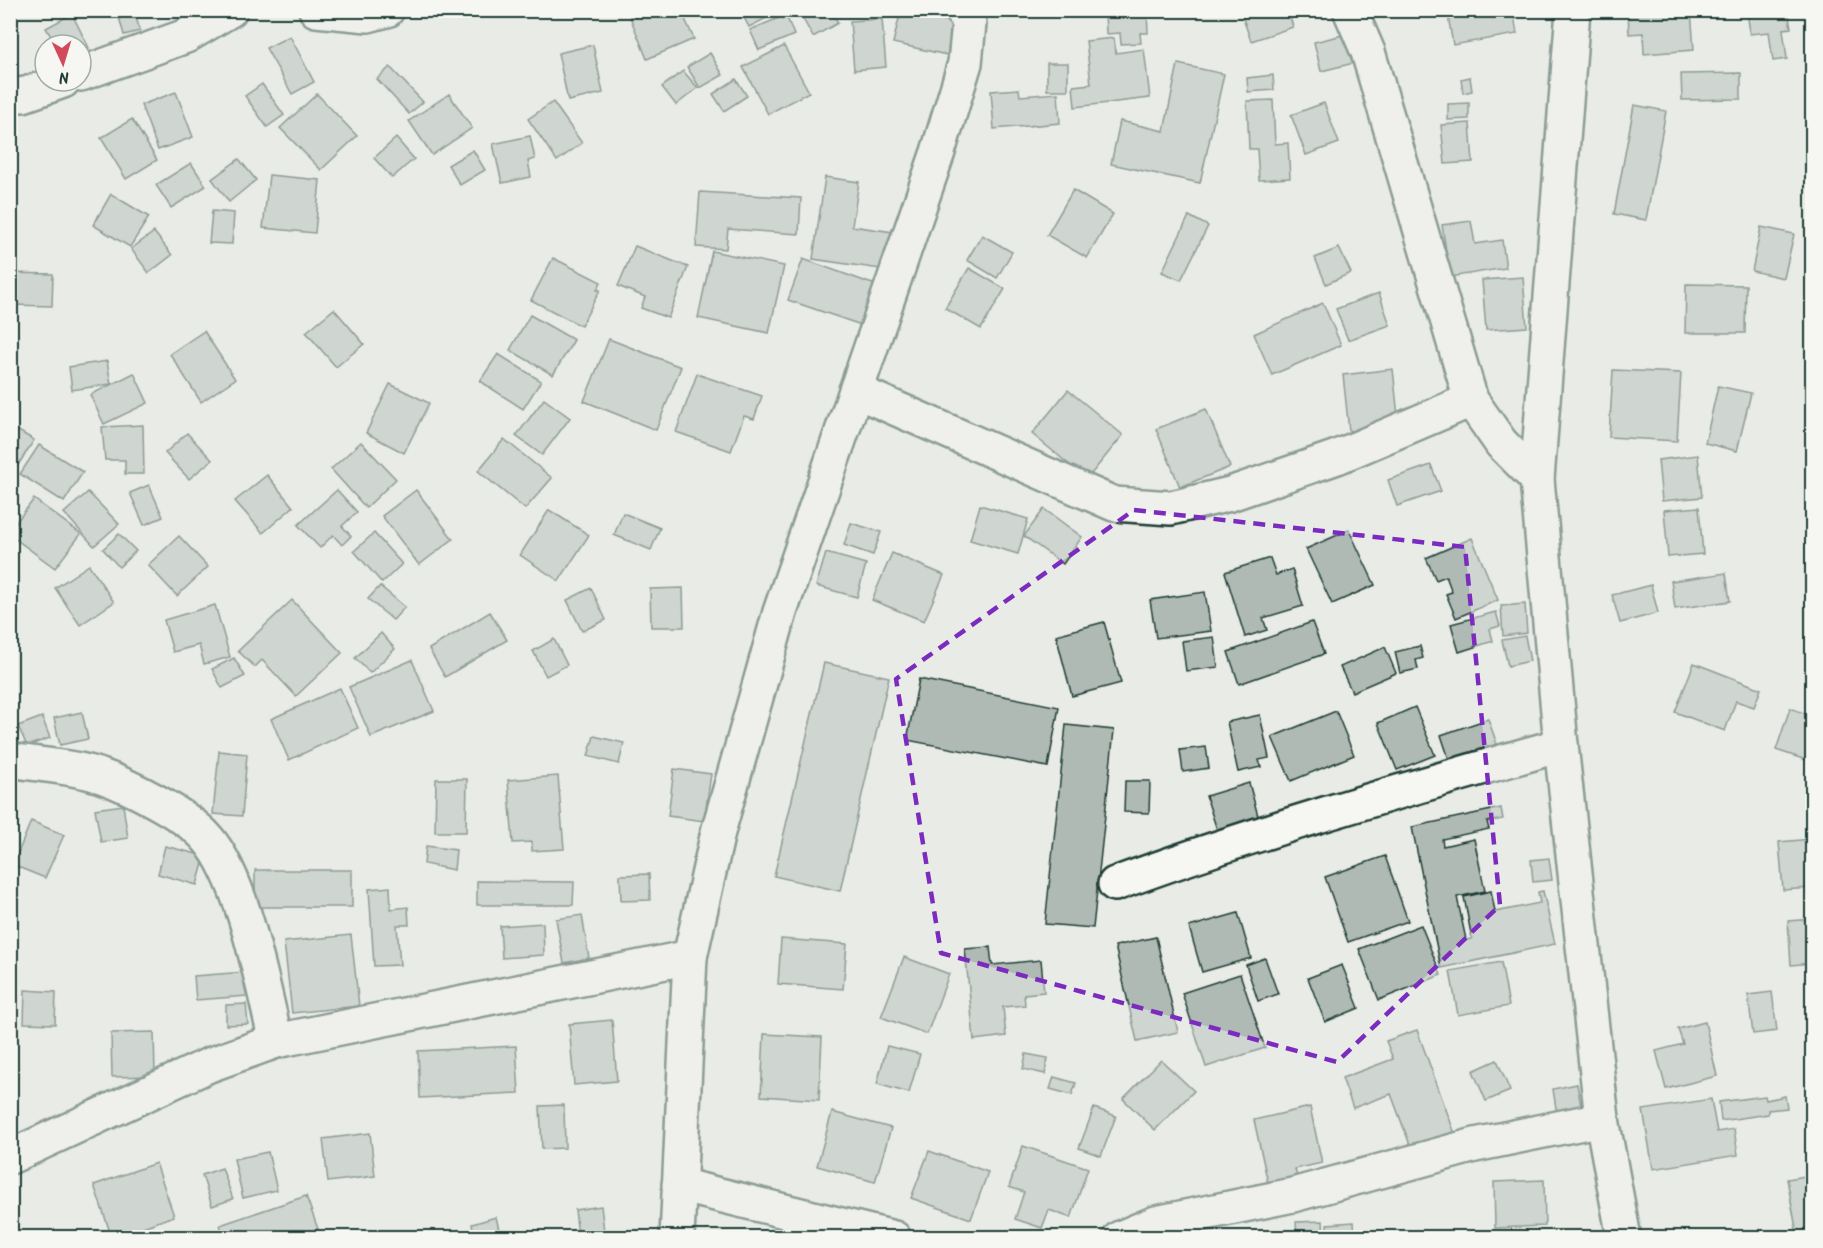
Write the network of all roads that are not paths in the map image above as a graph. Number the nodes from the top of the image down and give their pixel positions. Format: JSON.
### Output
{"nodes":[{"id":1,"x":230,"y":10,"type":"edge"},
{"id":2,"x":316,"y":10,"type":"edge"},
{"id":3,"x":387,"y":10,"type":"edge"},
{"id":4,"x":962,"y":10,"type":"edge"},
{"id":5,"x":1350,"y":10,"type":"edge"},
{"id":6,"x":1573,"y":10,"type":"edge"},
{"id":7,"x":93,"y":70,"type":"edge"},
{"id":8,"x":33,"y":92,"type":"edge"},
{"id":9,"x":10,"y":94,"type":"edge"},
{"id":10,"x":856,"y":391,"type":"junction"},
{"id":11,"x":1472,"y":400,"type":"junction"},
{"id":12,"x":1537,"y":479,"type":"junction"},
{"id":13,"x":1561,"y":745,"type":"junction"},
{"id":14,"x":10,"y":760,"type":"edge"},
{"id":15,"x":1115,"y":884,"type":"dead end"},
{"id":16,"x":690,"y":957,"type":"junction"},
{"id":17,"x":276,"y":1041,"type":"junction"},
{"id":18,"x":1602,"y":1119,"type":"junction"},
{"id":19,"x":10,"y":1157,"type":"edge"},
{"id":20,"x":679,"y":1185,"type":"junction"},
{"id":21,"x":677,"y":1238,"type":"edge"},
{"id":22,"x":894,"y":1238,"type":"edge"},
{"id":23,"x":1120,"y":1238,"type":"edge"},
{"id":24,"x":1624,"y":1238,"type":"edge"}],
"edges":[{"from":1,"to":7,"type":"street"},
{"from":2,"to":3,"type":"street"},
{"from":4,"to":10,"type":"street"},
{"from":5,"to":11,"type":"street"},
{"from":6,"to":12,"type":"street"},
{"from":8,"to":9,"type":"street"},
{"from":10,"to":11,"type":"street"},
{"from":10,"to":16,"type":"street"},
{"from":11,"to":12,"type":"street"},
{"from":12,"to":13,"type":"street"},
{"from":13,"to":15,"type":"street"},
{"from":13,"to":18,"type":"street"},
{"from":14,"to":17,"type":"street"},
{"from":16,"to":17,"type":"street"},
{"from":16,"to":20,"type":"street"},
{"from":17,"to":19,"type":"street"},
{"from":18,"to":23,"type":"street"},
{"from":18,"to":24,"type":"street"},
{"from":20,"to":21,"type":"street"},
{"from":20,"to":22,"type":"street"}]}
